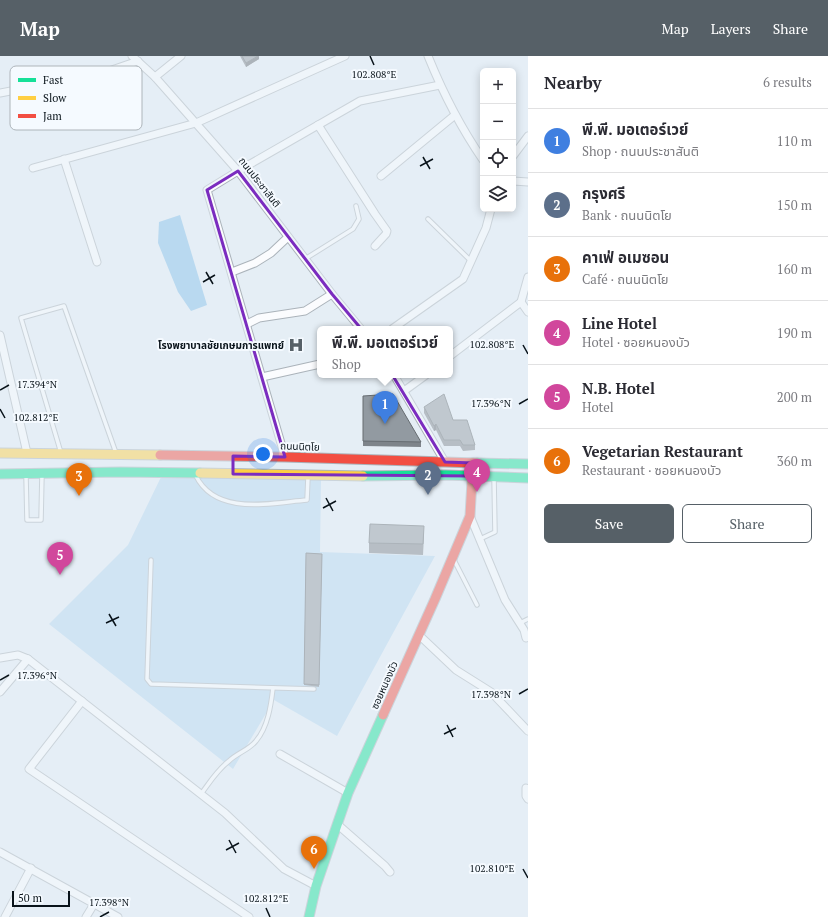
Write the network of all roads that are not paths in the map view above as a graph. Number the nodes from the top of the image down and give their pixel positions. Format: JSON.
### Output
{"nodes":[{"id":1,"x":181,"y":56,"type":"edge"},
{"id":2,"x":345,"y":56,"type":"edge"},
{"id":3,"x":428,"y":56,"type":"edge"},
{"id":4,"x":135,"y":58,"type":"edge"},
{"id":5,"x":119,"y":66,"type":"edge"},
{"id":6,"x":155,"y":77,"type":"junction"},
{"id":7,"x":440,"y":85,"type":"junction"},
{"id":8,"x":10,"y":91,"type":"edge"},
{"id":9,"x":0,"y":93,"type":"edge"},
{"id":10,"x":456,"y":115,"type":"junction"},
{"id":11,"x":196,"y":123,"type":"junction"},
{"id":12,"x":318,"y":125,"type":"junction"},
{"id":13,"x":528,"y":136,"type":"edge"},
{"id":14,"x":516,"y":152,"type":"edge"},
{"id":15,"x":480,"y":156,"type":"edge"},
{"id":16,"x":64,"y":159,"type":"junction"},
{"id":17,"x":33,"y":168,"type":"dead end"},
{"id":18,"x":238,"y":170,"type":"junction"},
{"id":19,"x":381,"y":176,"type":"dead end"},
{"id":20,"x":516,"y":181,"type":"edge"},
{"id":21,"x":528,"y":182,"type":"edge"},
{"id":22,"x":356,"y":206,"type":"dead end"},
{"id":23,"x":490,"y":212,"type":"edge"},
{"id":24,"x":428,"y":219,"type":"dead end"},
{"id":25,"x":288,"y":237,"type":"junction"},
{"id":26,"x":375,"y":246,"type":"dead end"},
{"id":27,"x":305,"y":259,"type":"junction"},
{"id":28,"x":470,"y":261,"type":"junction"},
{"id":29,"x":97,"y":262,"type":"dead end"},
{"id":30,"x":232,"y":272,"type":"junction"},
{"id":31,"x":528,"y":277,"type":"edge"},
{"id":32,"x":332,"y":294,"type":"junction"},
{"id":33,"x":520,"y":302,"type":"junction"},
{"id":34,"x":527,"y":310,"type":"edge"},
{"id":35,"x":247,"y":324,"type":"junction"},
{"id":36,"x":359,"y":326,"type":"edge"},
{"id":37,"x":396,"y":326,"type":"edge"},
{"id":38,"x":0,"y":335,"type":"edge"},
{"id":39,"x":453,"y":354,"type":"edge"},
{"id":40,"x":317,"y":365,"type":"edge"},
{"id":41,"x":262,"y":377,"type":"junction"},
{"id":42,"x":396,"y":378,"type":"edge"},
{"id":43,"x":422,"y":378,"type":"edge"},
{"id":44,"x":404,"y":391,"type":"junction"},
{"id":45,"x":0,"y":453,"type":"edge"},
{"id":46,"x":27,"y":453,"type":"junction"},
{"id":47,"x":62,"y":454,"type":"junction"},
{"id":48,"x":117,"y":455,"type":"junction"},
{"id":49,"x":233,"y":456,"type":"junction"},
{"id":50,"x":285,"y":457,"type":"junction"},
{"id":51,"x":445,"y":462,"type":"junction"},
{"id":52,"x":473,"y":463,"type":"junction"},
{"id":53,"x":528,"y":464,"type":"edge"},
{"id":54,"x":42,"y":473,"type":"junction"},
{"id":55,"x":0,"y":474,"type":"edge"},
{"id":56,"x":26,"y":474,"type":"junction"},
{"id":57,"x":194,"y":474,"type":"junction"},
{"id":58,"x":233,"y":474,"type":"junction"},
{"id":59,"x":308,"y":475,"type":"junction"},
{"id":60,"x":445,"y":475,"type":"junction"},
{"id":61,"x":473,"y":476,"type":"junction"},
{"id":62,"x":494,"y":477,"type":"junction"},
{"id":63,"x":528,"y":478,"type":"edge"},
{"id":64,"x":470,"y":516,"type":"junction"},
{"id":65,"x":480,"y":539,"type":"junction"},
{"id":66,"x":453,"y":557,"type":"junction"},
{"id":67,"x":151,"y":560,"type":"dead end"},
{"id":68,"x":478,"y":605,"type":"dead end"},
{"id":69,"x":528,"y":619,"type":"edge"},
{"id":70,"x":520,"y":623,"type":"junction"},
{"id":71,"x":419,"y":636,"type":"junction"},
{"id":72,"x":526,"y":638,"type":"dead end"},
{"id":73,"x":0,"y":658,"type":"edge"},
{"id":74,"x":28,"y":659,"type":"junction"},
{"id":75,"x":273,"y":688,"type":"junction"},
{"id":76,"x":314,"y":689,"type":"dead end"},
{"id":77,"x":0,"y":692,"type":"edge"},
{"id":78,"x":82,"y":701,"type":"junction"},
{"id":79,"x":528,"y":731,"type":"edge"},
{"id":80,"x":280,"y":754,"type":"dead end"},
{"id":81,"x":526,"y":788,"type":"dead end"},
{"id":82,"x":348,"y":793,"type":"junction"},
{"id":83,"x":201,"y":794,"type":"junction"},
{"id":84,"x":528,"y":799,"type":"edge"},
{"id":85,"x":337,"y":824,"type":"junction"},
{"id":86,"x":0,"y":852,"type":"edge"},
{"id":87,"x":31,"y":868,"type":"junction"},
{"id":88,"x":390,"y":872,"type":"dead end"},
{"id":89,"x":316,"y":886,"type":"junction"},
{"id":90,"x":94,"y":904,"type":"junction"},
{"id":91,"x":5,"y":917,"type":"edge"},
{"id":92,"x":86,"y":917,"type":"edge"},
{"id":93,"x":118,"y":917,"type":"edge"},
{"id":94,"x":249,"y":917,"type":"edge"},
{"id":95,"x":309,"y":917,"type":"edge"}],
"edges":[{"from":1,"to":6,"type":"street"},
{"from":2,"to":11,"type":"street"},
{"from":3,"to":7,"type":"street"},
{"from":4,"to":5,"type":"street"},
{"from":4,"to":6,"type":"street","name":"ถนนประชาสันติ"},
{"from":6,"to":11,"type":"street","name":"ถนนประชาสันติ"},
{"from":7,"to":10,"type":"street"},
{"from":7,"to":12,"type":"street"},
{"from":8,"to":9,"type":"street"},
{"from":10,"to":15,"type":"street"},
{"from":10,"to":19,"type":"street"},
{"from":11,"to":16,"type":"street"},
{"from":11,"to":18,"type":"street","name":"ถนนประชาสันติ"},
{"from":12,"to":18,"type":"street"},
{"from":12,"to":26,"type":"street"},
{"from":13,"to":14,"type":"street"},
{"from":16,"to":17,"type":"street"},
{"from":16,"to":29,"type":"street"},
{"from":18,"to":25,"type":"street","name":"ถนนประชาสันติ"},
{"from":18,"to":30,"type":"street"},
{"from":20,"to":21,"type":"street"},
{"from":22,"to":27,"type":"lane"},
{"from":23,"to":28,"type":"street"},
{"from":24,"to":28,"type":"lane"},
{"from":25,"to":27,"type":"street","name":"ถนนประชาสันติ"},
{"from":25,"to":30,"type":"street"},
{"from":27,"to":32,"type":"street","name":"ถนนประชาสันติ"},
{"from":28,"to":37,"type":"street"},
{"from":30,"to":35,"type":"street"},
{"from":31,"to":33,"type":"street"},
{"from":32,"to":35,"type":"street"},
{"from":32,"to":36,"type":"street","name":"ถนนประชาสันติ"},
{"from":33,"to":34,"type":"street"},
{"from":33,"to":39,"type":"street"},
{"from":35,"to":41,"type":"street"},
{"from":38,"to":46,"type":"street"},
{"from":40,"to":41,"type":"street"},
{"from":41,"to":50,"type":"street"},
{"from":42,"to":44,"type":"street"},
{"from":43,"to":44,"type":"street"},
{"from":44,"to":51,"type":"street"},
{"from":45,"to":46,"type":"main road","name":"ถนนนิตโย"},
{"from":46,"to":47,"type":"main road","name":"ถนนนิตโย"},
{"from":47,"to":48,"type":"main road","name":"ถนนนิตโย"},
{"from":47,"to":48,"type":"lane"},
{"from":48,"to":49,"type":"main road","name":"ถนนนิตโย"},
{"from":49,"to":50,"type":"main road","name":"ถนนนิตโย"},
{"from":49,"to":58,"type":"main road"},
{"from":50,"to":51,"type":"main road","name":"ถนนนิตโย"},
{"from":51,"to":52,"type":"main road","name":"ถนนนิตโย"},
{"from":51,"to":60,"type":"main road"},
{"from":52,"to":53,"type":"main road","name":"ถนนนิตโย"},
{"from":52,"to":61,"type":"main road","name":"ซอยหนองบัว"},
{"from":54,"to":56,"type":"main road"},
{"from":54,"to":56,"type":"lane"},
{"from":54,"to":57,"type":"main road"},
{"from":55,"to":56,"type":"main road"},
{"from":57,"to":58,"type":"main road"},
{"from":57,"to":59,"type":"lane"},
{"from":58,"to":59,"type":"main road"},
{"from":59,"to":60,"type":"main road"},
{"from":60,"to":61,"type":"main road"},
{"from":61,"to":62,"type":"main road"},
{"from":61,"to":64,"type":"main road","name":"ซอยหนองบัว"},
{"from":62,"to":63,"type":"main road"},
{"from":62,"to":65,"type":"lane"},
{"from":64,"to":65,"type":"street"},
{"from":64,"to":66,"type":"main road","name":"ซอยหนองบัว"},
{"from":65,"to":70,"type":"street"},
{"from":66,"to":68,"type":"lane"},
{"from":66,"to":71,"type":"main road","name":"ซอยหนองบัว"},
{"from":67,"to":75,"type":"lane"},
{"from":69,"to":70,"type":"lane"},
{"from":70,"to":72,"type":"street"},
{"from":71,"to":79,"type":"street"},
{"from":71,"to":82,"type":"main road","name":"ซอยหนองบัว"},
{"from":73,"to":74,"type":"street"},
{"from":74,"to":77,"type":"street"},
{"from":74,"to":78,"type":"street"},
{"from":75,"to":76,"type":"lane"},
{"from":75,"to":83,"type":"lane"},
{"from":78,"to":83,"type":"street"},
{"from":78,"to":94,"type":"street"},
{"from":80,"to":82,"type":"street"},
{"from":81,"to":84,"type":"street"},
{"from":82,"to":85,"type":"main road","name":"ซอยหนองบัว"},
{"from":83,"to":89,"type":"street"},
{"from":85,"to":88,"type":"street"},
{"from":85,"to":89,"type":"main road","name":"ซอยหนองบัว"},
{"from":86,"to":87,"type":"street"},
{"from":87,"to":90,"type":"street"},
{"from":87,"to":91,"type":"street"},
{"from":89,"to":95,"type":"main road","name":"ซอยหนองบัว"},
{"from":90,"to":92,"type":"street"},
{"from":90,"to":93,"type":"street"}]}
